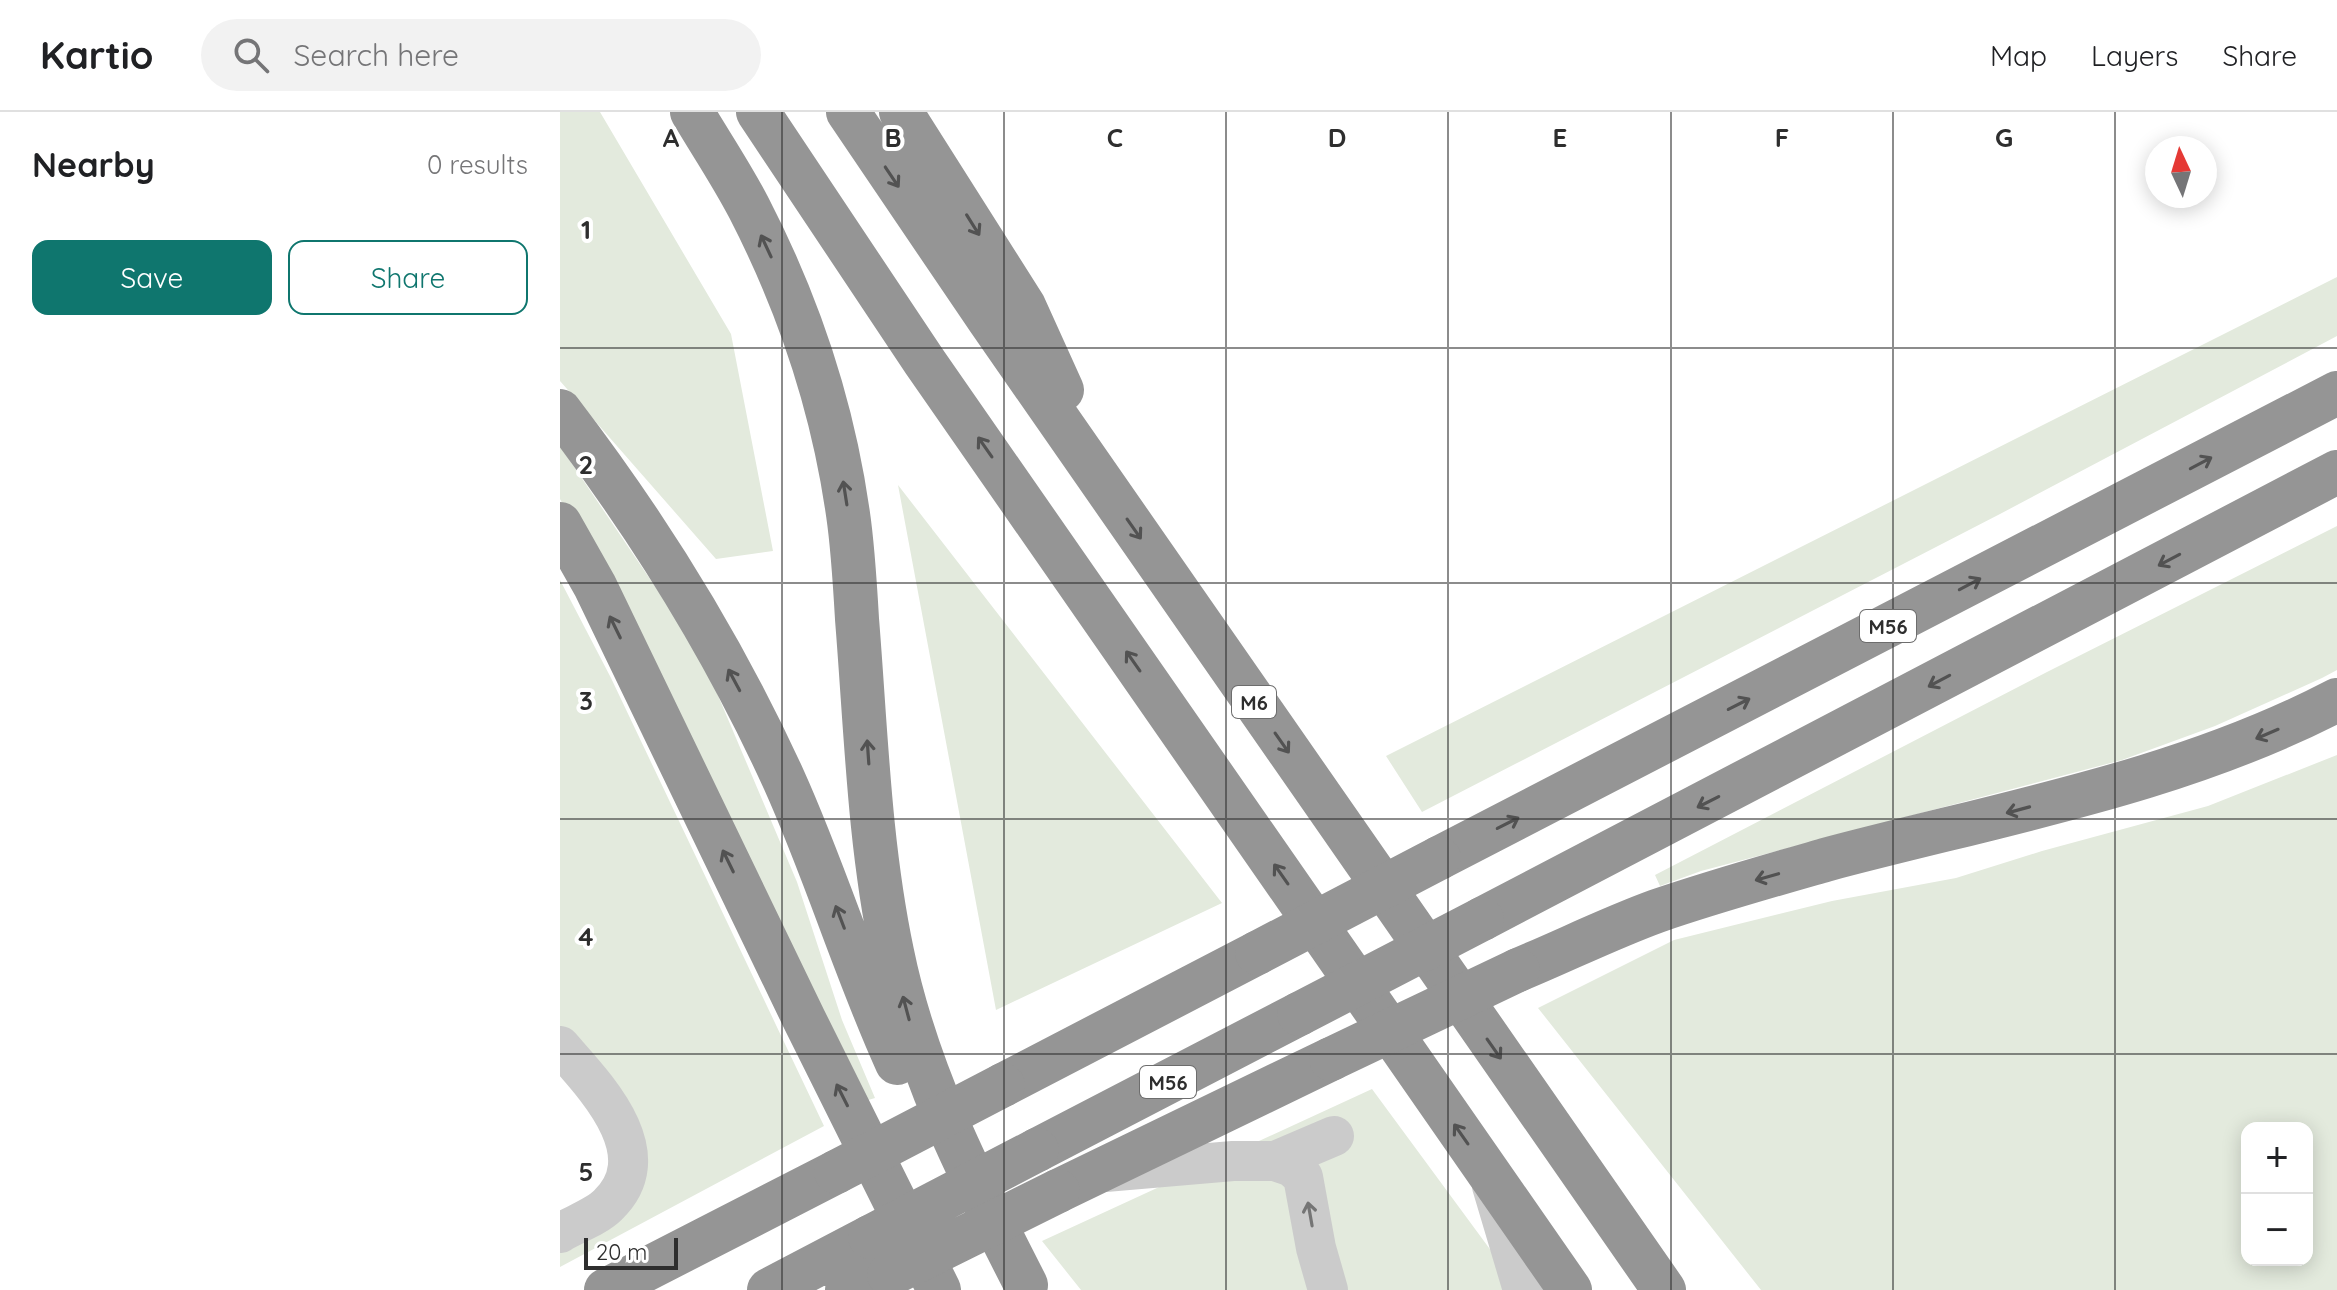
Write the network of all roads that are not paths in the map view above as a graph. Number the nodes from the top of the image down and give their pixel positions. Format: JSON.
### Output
{"nodes":[{"id":1,"x":692,"y":112,"type":"edge"},
{"id":2,"x":758,"y":112,"type":"edge"},
{"id":3,"x":848,"y":112,"type":"edge"},
{"id":4,"x":901,"y":112,"type":"edge"},
{"id":5,"x":2337,"y":393,"type":"edge"},
{"id":6,"x":560,"y":411,"type":"edge"},
{"id":7,"x":2337,"y":472,"type":"edge"},
{"id":8,"x":1106,"y":488,"type":"junction"},
{"id":9,"x":560,"y":524,"type":"edge"},
{"id":10,"x":2337,"y":700,"type":"edge"},
{"id":11,"x":560,"y":1046,"type":"edge"},
{"id":12,"x":1334,"y":1136,"type":"dead end"},
{"id":13,"x":1275,"y":1161,"type":"junction"},
{"id":14,"x":1487,"y":1171,"type":"junction"},
{"id":15,"x":1077,"y":1182,"type":"junction"},
{"id":16,"x":560,"y":1233,"type":"edge"},
{"id":17,"x":880,"y":1256,"type":"junction"},
{"id":18,"x":1028,"y":1287,"type":"edge"},
{"id":19,"x":606,"y":1290,"type":"edge"},
{"id":20,"x":769,"y":1290,"type":"edge"},
{"id":21,"x":847,"y":1290,"type":"edge"},
{"id":22,"x":939,"y":1290,"type":"edge"},
{"id":23,"x":1328,"y":1290,"type":"edge"},
{"id":24,"x":1523,"y":1290,"type":"edge"},
{"id":25,"x":1570,"y":1290,"type":"edge"},
{"id":26,"x":1664,"y":1290,"type":"edge"}],
"edges":[{"from":18,"to":1,"type":"highway","one_way":true},
{"from":14,"to":2,"type":"highway","one_way":true},
{"from":3,"to":8,"type":"highway","number":"M6","one_way":true},
{"from":4,"to":8,"type":"highway","one_way":true},
{"from":19,"to":5,"type":"highway","number":"M56","one_way":true,"bridge":true},
{"from":18,"to":6,"type":"highway","one_way":true},
{"from":7,"to":17,"type":"highway","number":"M56","one_way":true,"bridge":true},
{"from":8,"to":26,"type":"highway","number":"M6","one_way":true},
{"from":22,"to":9,"type":"highway","one_way":true},
{"from":10,"to":15,"type":"highway","one_way":true,"bridge":true},
{"from":11,"to":16,"type":"lane"},
{"from":12,"to":13,"type":"lane"},
{"from":13,"to":15,"type":"lane"},
{"from":23,"to":13,"type":"lane","one_way":true},
{"from":14,"to":24,"type":"lane"},
{"from":14,"to":25,"type":"highway"},
{"from":15,"to":17,"type":"highway","bridge":true},
{"from":17,"to":20,"type":"highway","number":"M56"},
{"from":17,"to":21,"type":"highway"}]}
